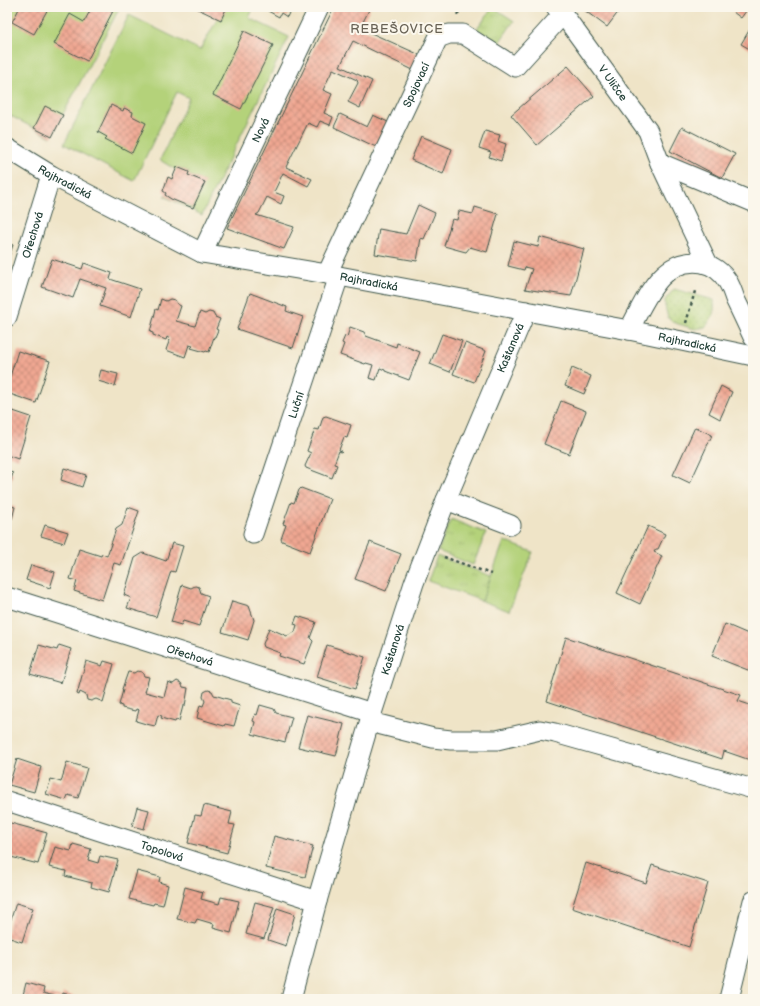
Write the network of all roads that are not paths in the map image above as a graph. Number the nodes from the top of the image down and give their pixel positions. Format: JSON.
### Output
{"nodes":[{"id":1,"x":319,"y":7,"type":"edge"},
{"id":2,"x":559,"y":10,"type":"edge"},
{"id":3,"x":7,"y":148,"type":"edge"},
{"id":4,"x":660,"y":163,"type":"junction"},
{"id":5,"x":51,"y":175,"type":"junction"},
{"id":6,"x":753,"y":202,"type":"edge"},
{"id":7,"x":202,"y":254,"type":"junction"},
{"id":8,"x":708,"y":264,"type":"junction"},
{"id":9,"x":333,"y":275,"type":"junction"},
{"id":10,"x":526,"y":311,"type":"junction"},
{"id":11,"x":7,"y":317,"type":"edge"},
{"id":12,"x":630,"y":330,"type":"junction"},
{"id":13,"x":753,"y":337,"type":"edge"},
{"id":14,"x":753,"y":356,"type":"edge"},
{"id":15,"x":446,"y":500,"type":"junction"},
{"id":16,"x":511,"y":525,"type":"dead end"},
{"id":17,"x":253,"y":534,"type":"dead end"},
{"id":18,"x":7,"y":597,"type":"edge"},
{"id":19,"x":371,"y":717,"type":"junction"},
{"id":20,"x":753,"y":789,"type":"edge"},
{"id":21,"x":7,"y":801,"type":"edge"},
{"id":22,"x":317,"y":901,"type":"junction"},
{"id":23,"x":753,"y":901,"type":"edge"},
{"id":24,"x":291,"y":999,"type":"edge"},
{"id":25,"x":729,"y":999,"type":"edge"}],
"edges":[{"from":1,"to":7,"type":"street","name":"Nová"},
{"from":2,"to":4,"type":"street","name":"V Uličce"},
{"from":2,"to":9,"type":"street","name":"Spojovací"},
{"from":3,"to":5,"type":"street","name":"Rajhradická"},
{"from":4,"to":6,"type":"street"},
{"from":4,"to":8,"type":"street","name":"V Uličce"},
{"from":5,"to":7,"type":"street","name":"Rajhradická"},
{"from":5,"to":11,"type":"street","name":"Ořechová"},
{"from":7,"to":9,"type":"street","name":"Rajhradická"},
{"from":8,"to":12,"type":"street"},
{"from":8,"to":13,"type":"street","name":"V Uličce"},
{"from":9,"to":10,"type":"street","name":"Rajhradická"},
{"from":9,"to":17,"type":"street","name":"Luční"},
{"from":10,"to":12,"type":"street","name":"Rajhradická"},
{"from":10,"to":15,"type":"street","name":"Kaštanová"},
{"from":12,"to":14,"type":"street","name":"Rajhradická"},
{"from":15,"to":16,"type":"street"},
{"from":15,"to":19,"type":"street","name":"Kaštanová"},
{"from":18,"to":19,"type":"street","name":"Ořechová"},
{"from":19,"to":20,"type":"street","name":"Ořechová"},
{"from":19,"to":22,"type":"street","name":"Kaštanová"},
{"from":21,"to":22,"type":"street","name":"Topolová"},
{"from":22,"to":24,"type":"street","name":"Kaštanová"},
{"from":23,"to":25,"type":"street"}]}
